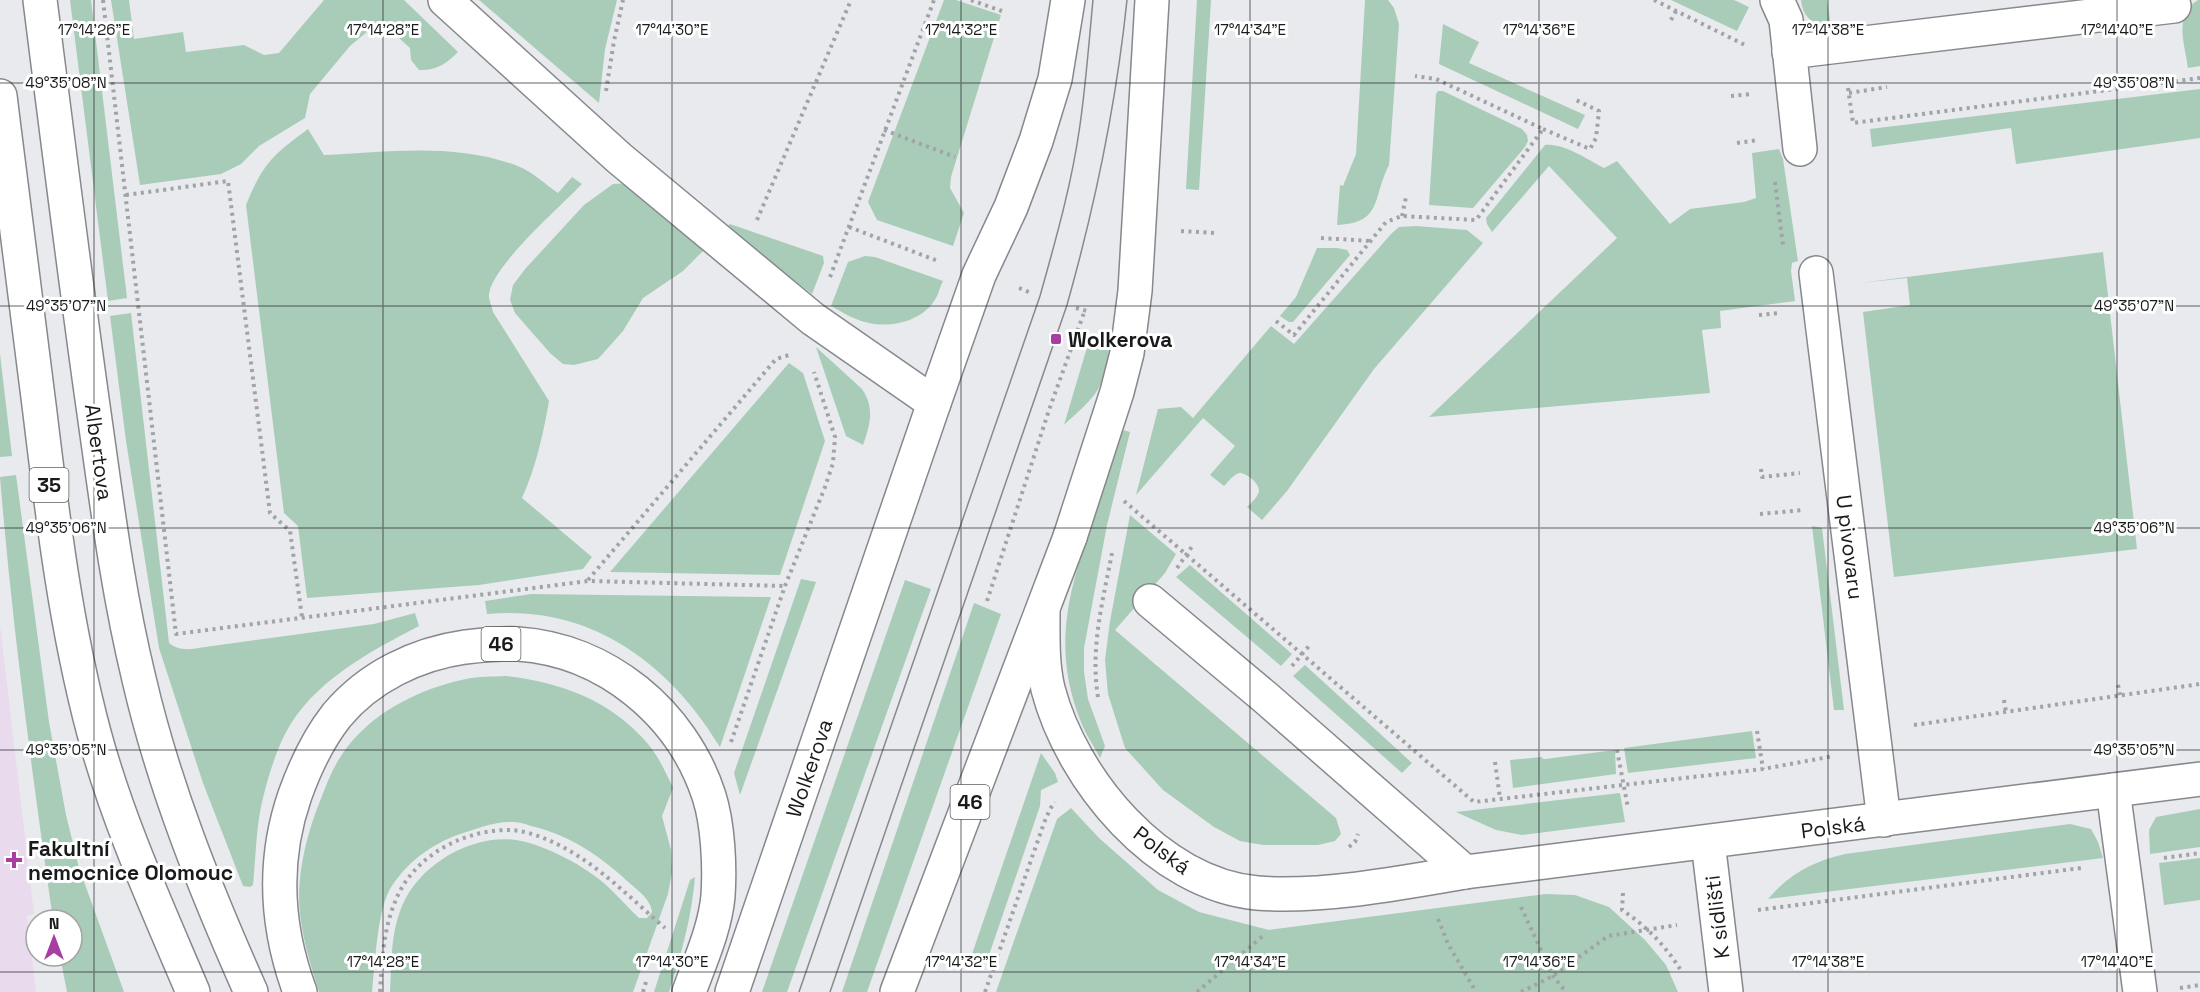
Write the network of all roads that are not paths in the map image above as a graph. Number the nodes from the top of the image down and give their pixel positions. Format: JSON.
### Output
{"nodes":[{"id":1,"x":40,"y":0,"type":"edge"},
{"id":2,"x":445,"y":0,"type":"edge"},
{"id":3,"x":1068,"y":0,"type":"edge"},
{"id":4,"x":1152,"y":0,"type":"edge"},
{"id":5,"x":1777,"y":0,"type":"edge"},
{"id":6,"x":2174,"y":6,"type":"dead end"},
{"id":7,"x":1789,"y":52,"type":"junction"},
{"id":8,"x":0,"y":96,"type":"edge"},
{"id":9,"x":1800,"y":149,"type":"dead end"},
{"id":10,"x":1816,"y":273,"type":"road end"},
{"id":11,"x":934,"y":403,"type":"junction"},
{"id":12,"x":1150,"y":601,"type":"dead end"},
{"id":13,"x":1043,"y":612,"type":"junction"},
{"id":14,"x":2200,"y":779,"type":"edge"},
{"id":15,"x":2113,"y":790,"type":"junction"},
{"id":16,"x":1884,"y":820,"type":"junction"},
{"id":17,"x":1708,"y":842,"type":"junction"},
{"id":18,"x":139,"y":864,"type":"junction"},
{"id":19,"x":1465,"y":872,"type":"junction"},
{"id":20,"x":168,"y":992,"type":"edge"},
{"id":21,"x":193,"y":992,"type":"edge"},
{"id":22,"x":251,"y":992,"type":"edge"},
{"id":23,"x":300,"y":992,"type":"edge"},
{"id":24,"x":689,"y":992,"type":"edge"},
{"id":25,"x":732,"y":992,"type":"edge"},
{"id":26,"x":897,"y":992,"type":"edge"},
{"id":27,"x":1726,"y":992,"type":"edge"},
{"id":28,"x":2140,"y":992,"type":"edge"}],
"edges":[{"from":1,"to":22,"type":"main road","name":"Albertova"},
{"from":2,"to":11,"type":"main road"},
{"from":3,"to":11,"type":"main road","name":"Wolkerova"},
{"from":4,"to":13,"type":"main road","number":"46"},
{"from":5,"to":7,"type":"main road"},
{"from":6,"to":7,"type":"main road"},
{"from":7,"to":9,"type":"main road"},
{"from":8,"to":18,"type":"main road","number":"35"},
{"from":10,"to":16,"type":"main road","name":"U pivovaru"},
{"from":11,"to":25,"type":"main road","name":"Wolkerova"},
{"from":12,"to":19,"type":"main road"},
{"from":13,"to":19,"type":"main road","name":"Polská"},
{"from":13,"to":26,"type":"main road","number":"46"},
{"from":14,"to":15,"type":"main road","name":"Polská"},
{"from":15,"to":16,"type":"main road","name":"Polská"},
{"from":15,"to":28,"type":"main road"},
{"from":16,"to":17,"type":"main road","name":"Polská"},
{"from":17,"to":19,"type":"main road","name":"Polská"},
{"from":17,"to":27,"type":"main road","name":"K sídlišti"},
{"from":18,"to":20,"type":"main road"},
{"from":18,"to":21,"type":"main road","number":"35"},
{"from":23,"to":24,"type":"main road","number":"46"}]}
